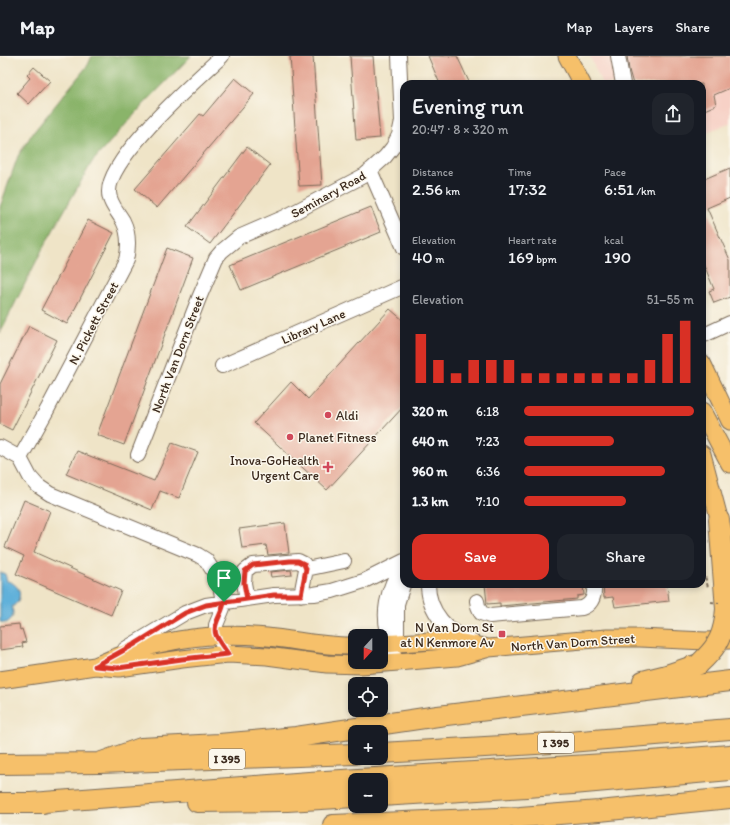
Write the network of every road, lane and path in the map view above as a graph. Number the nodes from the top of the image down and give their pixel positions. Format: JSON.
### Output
{"nodes":[{"id":1,"x":222,"y":56,"type":"edge"},
{"id":2,"x":399,"y":56,"type":"edge"},
{"id":3,"x":563,"y":56,"type":"edge"},
{"id":4,"x":567,"y":56,"type":"edge"},
{"id":5,"x":618,"y":56,"type":"edge"},
{"id":6,"x":400,"y":80,"type":"edge"},
{"id":7,"x":569,"y":80,"type":"edge"},
{"id":8,"x":580,"y":80,"type":"edge"},
{"id":9,"x":622,"y":80,"type":"edge"},
{"id":10,"x":400,"y":130,"type":"edge"},
{"id":11,"x":370,"y":170,"type":"junction"},
{"id":12,"x":400,"y":239,"type":"edge"},
{"id":13,"x":219,"y":255,"type":"joint"},
{"id":14,"x":400,"y":288,"type":"edge"},
{"id":15,"x":730,"y":323,"type":"edge"},
{"id":16,"x":706,"y":334,"type":"edge"},
{"id":17,"x":706,"y":357,"type":"edge"},
{"id":18,"x":222,"y":366,"type":"dead end"},
{"id":19,"x":706,"y":372,"type":"edge"},
{"id":20,"x":730,"y":399,"type":"edge"},
{"id":21,"x":706,"y":419,"type":"edge"},
{"id":22,"x":730,"y":421,"type":"edge"},
{"id":23,"x":0,"y":447,"type":"edge"},
{"id":24,"x":138,"y":455,"type":"dead end"},
{"id":25,"x":20,"y":458,"type":"junction"},
{"id":26,"x":730,"y":464,"type":"edge"},
{"id":27,"x":706,"y":470,"type":"edge"},
{"id":28,"x":719,"y":520,"type":"junction"},
{"id":29,"x":730,"y":557,"type":"edge"},
{"id":30,"x":344,"y":561,"type":"dead end"},
{"id":31,"x":400,"y":563,"type":"edge"},
{"id":32,"x":306,"y":569,"type":"junction"},
{"id":33,"x":400,"y":570,"type":"edge"},
{"id":34,"x":706,"y":581,"type":"edge"},
{"id":35,"x":401,"y":588,"type":"edge"},
{"id":36,"x":428,"y":588,"type":"edge"},
{"id":37,"x":594,"y":588,"type":"edge"},
{"id":38,"x":708,"y":588,"type":"dead end"},
{"id":39,"x":301,"y":595,"type":"junction"},
{"id":40,"x":247,"y":599,"type":"junction"},
{"id":41,"x":477,"y":601,"type":"dead end"},
{"id":42,"x":224,"y":602,"type":"junction"},
{"id":43,"x":387,"y":629,"type":"edge"},
{"id":44,"x":217,"y":636,"type":"junction"},
{"id":45,"x":730,"y":640,"type":"edge"},
{"id":46,"x":388,"y":642,"type":"edge"},
{"id":47,"x":388,"y":643,"type":"edge"},
{"id":48,"x":348,"y":646,"type":"edge"},
{"id":49,"x":388,"y":646,"type":"edge"},
{"id":50,"x":489,"y":648,"type":"junction"},
{"id":51,"x":228,"y":654,"type":"junction"},
{"id":52,"x":394,"y":662,"type":"junction"},
{"id":53,"x":95,"y":666,"type":"junction"},
{"id":54,"x":0,"y":680,"type":"edge"},
{"id":55,"x":730,"y":681,"type":"edge"},
{"id":56,"x":552,"y":703,"type":"junction"},
{"id":57,"x":730,"y":729,"type":"edge"},
{"id":58,"x":388,"y":753,"type":"edge"},
{"id":59,"x":348,"y":754,"type":"edge"},
{"id":60,"x":730,"y":755,"type":"edge"},
{"id":61,"x":0,"y":764,"type":"edge"},
{"id":62,"x":99,"y":764,"type":"junction"},
{"id":63,"x":730,"y":770,"type":"edge"},
{"id":64,"x":388,"y":796,"type":"edge"},
{"id":65,"x":348,"y":798,"type":"edge"},
{"id":66,"x":730,"y":798,"type":"edge"},
{"id":67,"x":0,"y":803,"type":"edge"},
{"id":68,"x":31,"y":803,"type":"junction"},
{"id":69,"x":333,"y":825,"type":"edge"}],
"edges":[{"from":1,"to":25,"type":"street","name":"N. Pickett Street"},
{"from":2,"to":6,"type":"street","name":"Seminary Road"},
{"from":3,"to":7,"type":"main road"},
{"from":4,"to":8,"type":"main road"},
{"from":5,"to":9,"type":"street"},
{"from":10,"to":11,"type":"street","name":"Seminary Road"},
{"from":11,"to":12,"type":"street"},
{"from":11,"to":13,"type":"street","name":"Seminary Road"},
{"from":13,"to":24,"type":"street","name":"North Van Dorn Street"},
{"from":14,"to":18,"type":"street","name":"Library Lane"},
{"from":15,"to":16,"type":"street"},
{"from":17,"to":20,"type":"main road"},
{"from":19,"to":22,"type":"main road"},
{"from":21,"to":26,"type":"main road"},
{"from":23,"to":25,"type":"street"},
{"from":25,"to":42,"type":"street"},
{"from":27,"to":28,"type":"main road"},
{"from":28,"to":29,"type":"main road"},
{"from":28,"to":56,"type":"highway","bridge":true},
{"from":30,"to":32,"type":"street"},
{"from":31,"to":39,"type":"street"},
{"from":32,"to":39,"type":"street"},
{"from":32,"to":40,"type":"street"},
{"from":33,"to":43,"type":"street"},
{"from":34,"to":38,"type":"path"},
{"from":35,"to":46,"type":"street"},
{"from":36,"to":50,"type":"street"},
{"from":37,"to":41,"type":"street"},
{"from":39,"to":40,"type":"street"},
{"from":40,"to":42,"type":"street"},
{"from":42,"to":44,"type":"street"},
{"from":42,"to":53,"type":"street"},
{"from":44,"to":48,"type":"main road","name":"North Van Dorn Street"},
{"from":44,"to":51,"type":"street"},
{"from":44,"to":53,"type":"main road","name":"North Van Dorn Street"},
{"from":45,"to":50,"type":"main road","name":"North Van Dorn Street"},
{"from":47,"to":50,"type":"main road","name":"North Van Dorn Street"},
{"from":49,"to":52,"type":"street"},
{"from":50,"to":52,"type":"main road","name":"North Van Dorn Street"},
{"from":51,"to":52,"type":"main road","name":"North Van Dorn Street"},
{"from":51,"to":53,"type":"main road","name":"North Van Dorn Street"},
{"from":53,"to":54,"type":"main road","name":"North Van Dorn Street"},
{"from":55,"to":56,"type":"highway"},
{"from":56,"to":62,"type":"highway"},
{"from":57,"to":58,"type":"highway","number":"I 395"},
{"from":59,"to":62,"type":"highway","number":"I 395"},
{"from":60,"to":68,"type":"highway"},
{"from":61,"to":62,"type":"highway","number":"I 395"},
{"from":63,"to":64,"type":"highway"},
{"from":65,"to":68,"type":"highway"},
{"from":66,"to":69,"type":"highway"},
{"from":67,"to":68,"type":"highway"}]}
